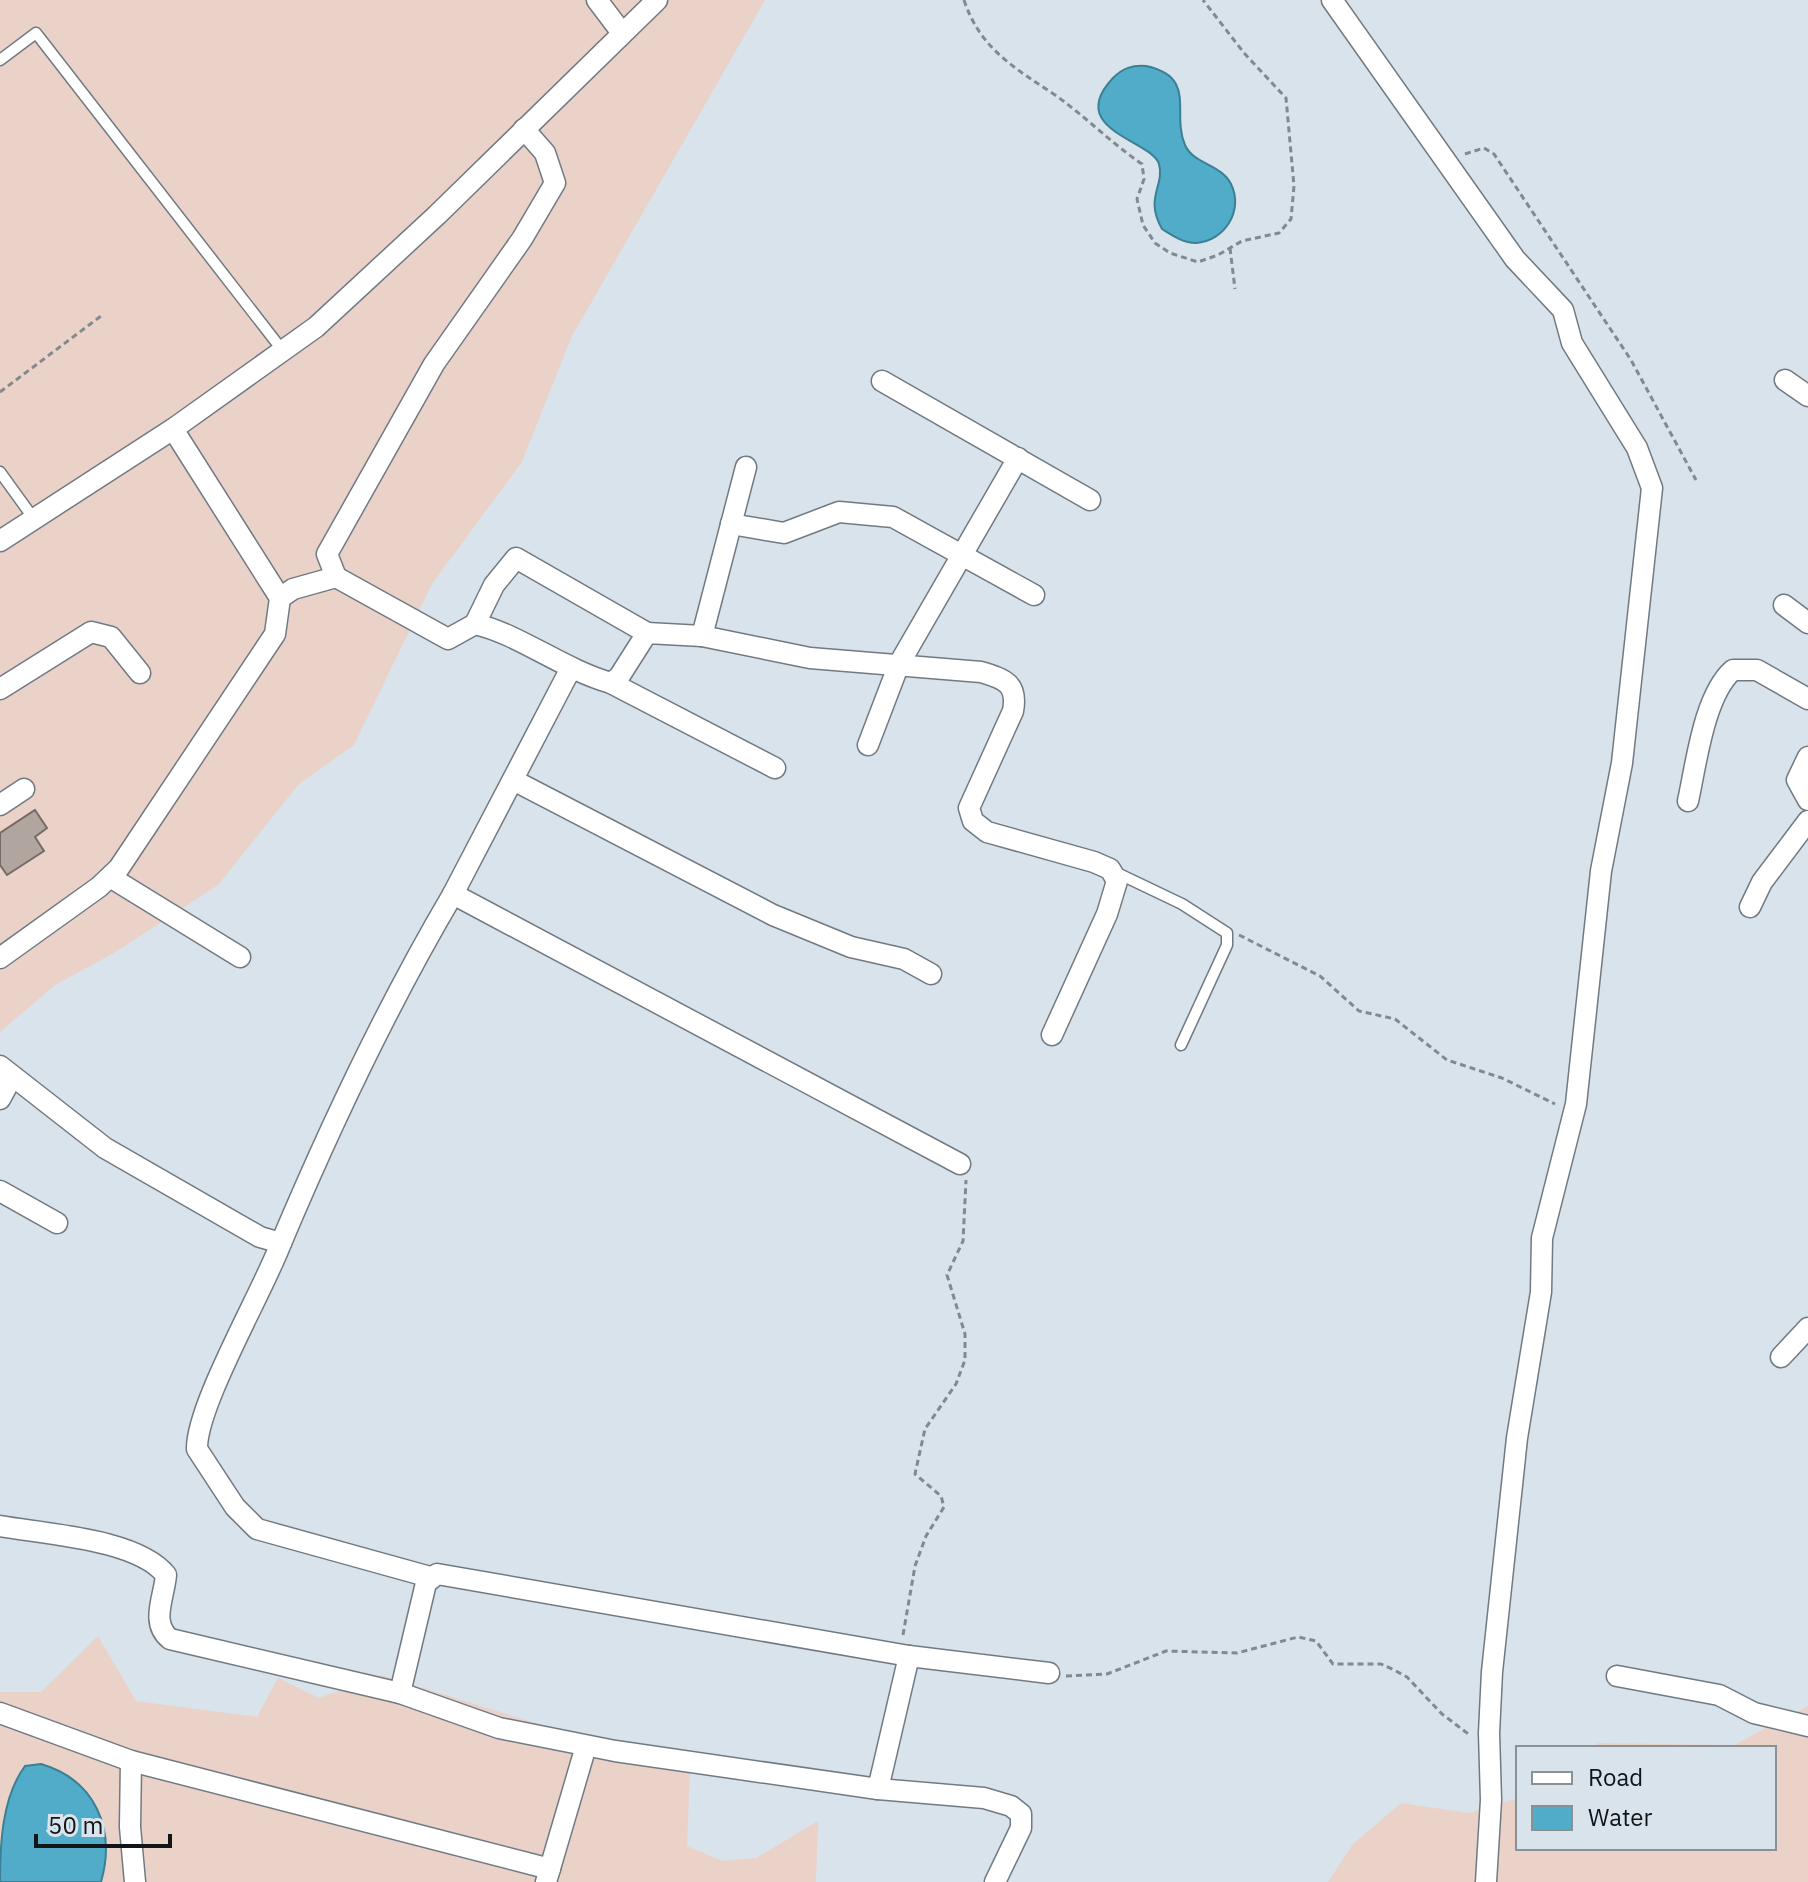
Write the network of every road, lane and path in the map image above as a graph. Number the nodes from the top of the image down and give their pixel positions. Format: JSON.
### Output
{"nodes":[{"id":1,"x":597,"y":0,"type":"edge"},
{"id":2,"x":657,"y":0,"type":"edge"},
{"id":3,"x":964,"y":0,"type":"edge"},
{"id":4,"x":1203,"y":0,"type":"edge"},
{"id":5,"x":1332,"y":0,"type":"edge"},
{"id":6,"x":622,"y":33,"type":"junction"},
{"id":7,"x":0,"y":60,"type":"edge"},
{"id":8,"x":524,"y":129,"type":"junction"},
{"id":9,"x":1445,"y":163,"type":"junction"},
{"id":10,"x":1230,"y":248,"type":"junction"},
{"id":11,"x":1235,"y":289,"type":"dead end"},
{"id":12,"x":101,"y":316,"type":"dead end"},
{"id":13,"x":283,"y":351,"type":"junction"},
{"id":14,"x":1785,"y":380,"type":"dead end"},
{"id":15,"x":882,"y":381,"type":"dead end"},
{"id":16,"x":0,"y":392,"type":"edge"},
{"id":17,"x":1808,"y":396,"type":"edge"},
{"id":18,"x":173,"y":429,"type":"junction"},
{"id":19,"x":1018,"y":458,"type":"junction"},
{"id":20,"x":746,"y":467,"type":"dead end"},
{"id":21,"x":0,"y":472,"type":"edge"},
{"id":22,"x":1696,"y":480,"type":"dead end"},
{"id":23,"x":1090,"y":500,"type":"dead end"},
{"id":24,"x":34,"y":519,"type":"junction"},
{"id":25,"x":731,"y":524,"type":"junction"},
{"id":26,"x":0,"y":541,"type":"edge"},
{"id":27,"x":964,"y":554,"type":"junction"},
{"id":28,"x":336,"y":577,"type":"junction"},
{"id":29,"x":1034,"y":595,"type":"dead end"},
{"id":30,"x":280,"y":598,"type":"junction"},
{"id":31,"x":1784,"y":605,"type":"dead end"},
{"id":32,"x":1808,"y":623,"type":"edge"},
{"id":33,"x":475,"y":624,"type":"junction"},
{"id":34,"x":647,"y":633,"type":"junction"},
{"id":35,"x":702,"y":636,"type":"junction"},
{"id":36,"x":899,"y":664,"type":"junction"},
{"id":37,"x":570,"y":670,"type":"junction"},
{"id":38,"x":140,"y":673,"type":"dead end"},
{"id":39,"x":611,"y":683,"type":"junction"},
{"id":40,"x":0,"y":689,"type":"edge"},
{"id":41,"x":1808,"y":699,"type":"edge"},
{"id":42,"x":868,"y":745,"type":"dead end"},
{"id":43,"x":1808,"y":757,"type":"edge"},
{"id":44,"x":775,"y":768,"type":"dead end"},
{"id":45,"x":513,"y":780,"type":"junction"},
{"id":46,"x":24,"y":789,"type":"dead end"},
{"id":47,"x":1808,"y":800,"type":"edge"},
{"id":48,"x":1688,"y":801,"type":"dead end"},
{"id":49,"x":0,"y":805,"type":"edge"},
{"id":50,"x":1808,"y":821,"type":"edge"},
{"id":51,"x":1110,"y":869,"type":"junction"},
{"id":52,"x":110,"y":877,"type":"junction"},
{"id":53,"x":453,"y":894,"type":"junction"},
{"id":54,"x":1750,"y":907,"type":"dead end"},
{"id":55,"x":1227,"y":933,"type":"junction"},
{"id":56,"x":240,"y":957,"type":"dead end"},
{"id":57,"x":0,"y":958,"type":"edge"},
{"id":58,"x":931,"y":974,"type":"dead end"},
{"id":59,"x":1052,"y":1035,"type":"dead end"},
{"id":60,"x":1181,"y":1045,"type":"dead end"},
{"id":61,"x":6,"y":1071,"type":"edge"},
{"id":62,"x":0,"y":1099,"type":"edge"},
{"id":63,"x":1573,"y":1113,"type":"junction"},
{"id":64,"x":960,"y":1164,"type":"joint"},
{"id":65,"x":0,"y":1191,"type":"edge"},
{"id":66,"x":57,"y":1223,"type":"dead end"},
{"id":67,"x":281,"y":1243,"type":"junction"},
{"id":68,"x":1808,"y":1328,"type":"edge"},
{"id":69,"x":1781,"y":1357,"type":"dead end"},
{"id":70,"x":0,"y":1526,"type":"edge"},
{"id":71,"x":430,"y":1577,"type":"junction"},
{"id":72,"x":904,"y":1655,"type":"junction"},
{"id":73,"x":1049,"y":1673,"type":"joint"},
{"id":74,"x":1617,"y":1676,"type":"dead end"},
{"id":75,"x":400,"y":1693,"type":"junction"},
{"id":76,"x":0,"y":1713,"type":"edge"},
{"id":77,"x":1808,"y":1726,"type":"edge"},
{"id":78,"x":586,"y":1746,"type":"junction"},
{"id":79,"x":1490,"y":1751,"type":"junction"},
{"id":80,"x":131,"y":1761,"type":"junction"},
{"id":81,"x":878,"y":1789,"type":"junction"},
{"id":82,"x":548,"y":1876,"type":"edge"},
{"id":83,"x":135,"y":1882,"type":"edge"},
{"id":84,"x":995,"y":1882,"type":"edge"},
{"id":85,"x":1486,"y":1882,"type":"edge"}],
"edges":[{"from":1,"to":6,"type":"street"},
{"from":2,"to":6,"type":"street"},
{"from":3,"to":10,"type":"path"},
{"from":4,"to":10,"type":"path"},
{"from":5,"to":9,"type":"street"},
{"from":6,"to":8,"type":"street"},
{"from":7,"to":13,"type":"lane"},
{"from":8,"to":13,"type":"street"},
{"from":8,"to":28,"type":"street"},
{"from":9,"to":22,"type":"path"},
{"from":9,"to":63,"type":"street"},
{"from":10,"to":11,"type":"path"},
{"from":12,"to":16,"type":"path"},
{"from":13,"to":18,"type":"street"},
{"from":14,"to":17,"type":"street"},
{"from":15,"to":19,"type":"street"},
{"from":18,"to":24,"type":"street"},
{"from":18,"to":30,"type":"street"},
{"from":19,"to":23,"type":"street"},
{"from":19,"to":27,"type":"street"},
{"from":20,"to":25,"type":"street"},
{"from":21,"to":24,"type":"lane"},
{"from":24,"to":26,"type":"street"},
{"from":25,"to":27,"type":"street"},
{"from":25,"to":35,"type":"street"},
{"from":27,"to":29,"type":"street"},
{"from":27,"to":36,"type":"street"},
{"from":28,"to":30,"type":"street"},
{"from":28,"to":33,"type":"street"},
{"from":30,"to":52,"type":"street"},
{"from":31,"to":32,"type":"street"},
{"from":33,"to":34,"type":"street"},
{"from":33,"to":37,"type":"street"},
{"from":34,"to":35,"type":"street"},
{"from":34,"to":39,"type":"street"},
{"from":35,"to":36,"type":"street"},
{"from":36,"to":42,"type":"street"},
{"from":36,"to":51,"type":"street"},
{"from":37,"to":39,"type":"street"},
{"from":37,"to":45,"type":"street"},
{"from":38,"to":40,"type":"street"},
{"from":39,"to":44,"type":"street"},
{"from":41,"to":48,"type":"street"},
{"from":43,"to":47,"type":"street"},
{"from":45,"to":53,"type":"street"},
{"from":45,"to":58,"type":"street"},
{"from":46,"to":49,"type":"street"},
{"from":50,"to":54,"type":"street"},
{"from":51,"to":55,"type":"lane"},
{"from":51,"to":59,"type":"street"},
{"from":52,"to":56,"type":"street"},
{"from":52,"to":57,"type":"street"},
{"from":53,"to":64,"type":"street"},
{"from":53,"to":67,"type":"street"},
{"from":55,"to":60,"type":"lane"},
{"from":55,"to":63,"type":"path"},
{"from":61,"to":62,"type":"street"},
{"from":61,"to":67,"type":"street"},
{"from":63,"to":79,"type":"street"},
{"from":64,"to":72,"type":"path"},
{"from":65,"to":66,"type":"street"},
{"from":67,"to":71,"type":"street"},
{"from":68,"to":69,"type":"street"},
{"from":70,"to":75,"type":"street"},
{"from":71,"to":72,"type":"street"},
{"from":71,"to":75,"type":"street"},
{"from":72,"to":73,"type":"street"},
{"from":72,"to":81,"type":"street"},
{"from":73,"to":79,"type":"path"},
{"from":74,"to":77,"type":"street"},
{"from":75,"to":78,"type":"street"},
{"from":76,"to":80,"type":"street"},
{"from":78,"to":81,"type":"street"},
{"from":78,"to":82,"type":"street"},
{"from":79,"to":85,"type":"street"},
{"from":80,"to":82,"type":"street"},
{"from":80,"to":83,"type":"street"},
{"from":81,"to":84,"type":"street"}]}
